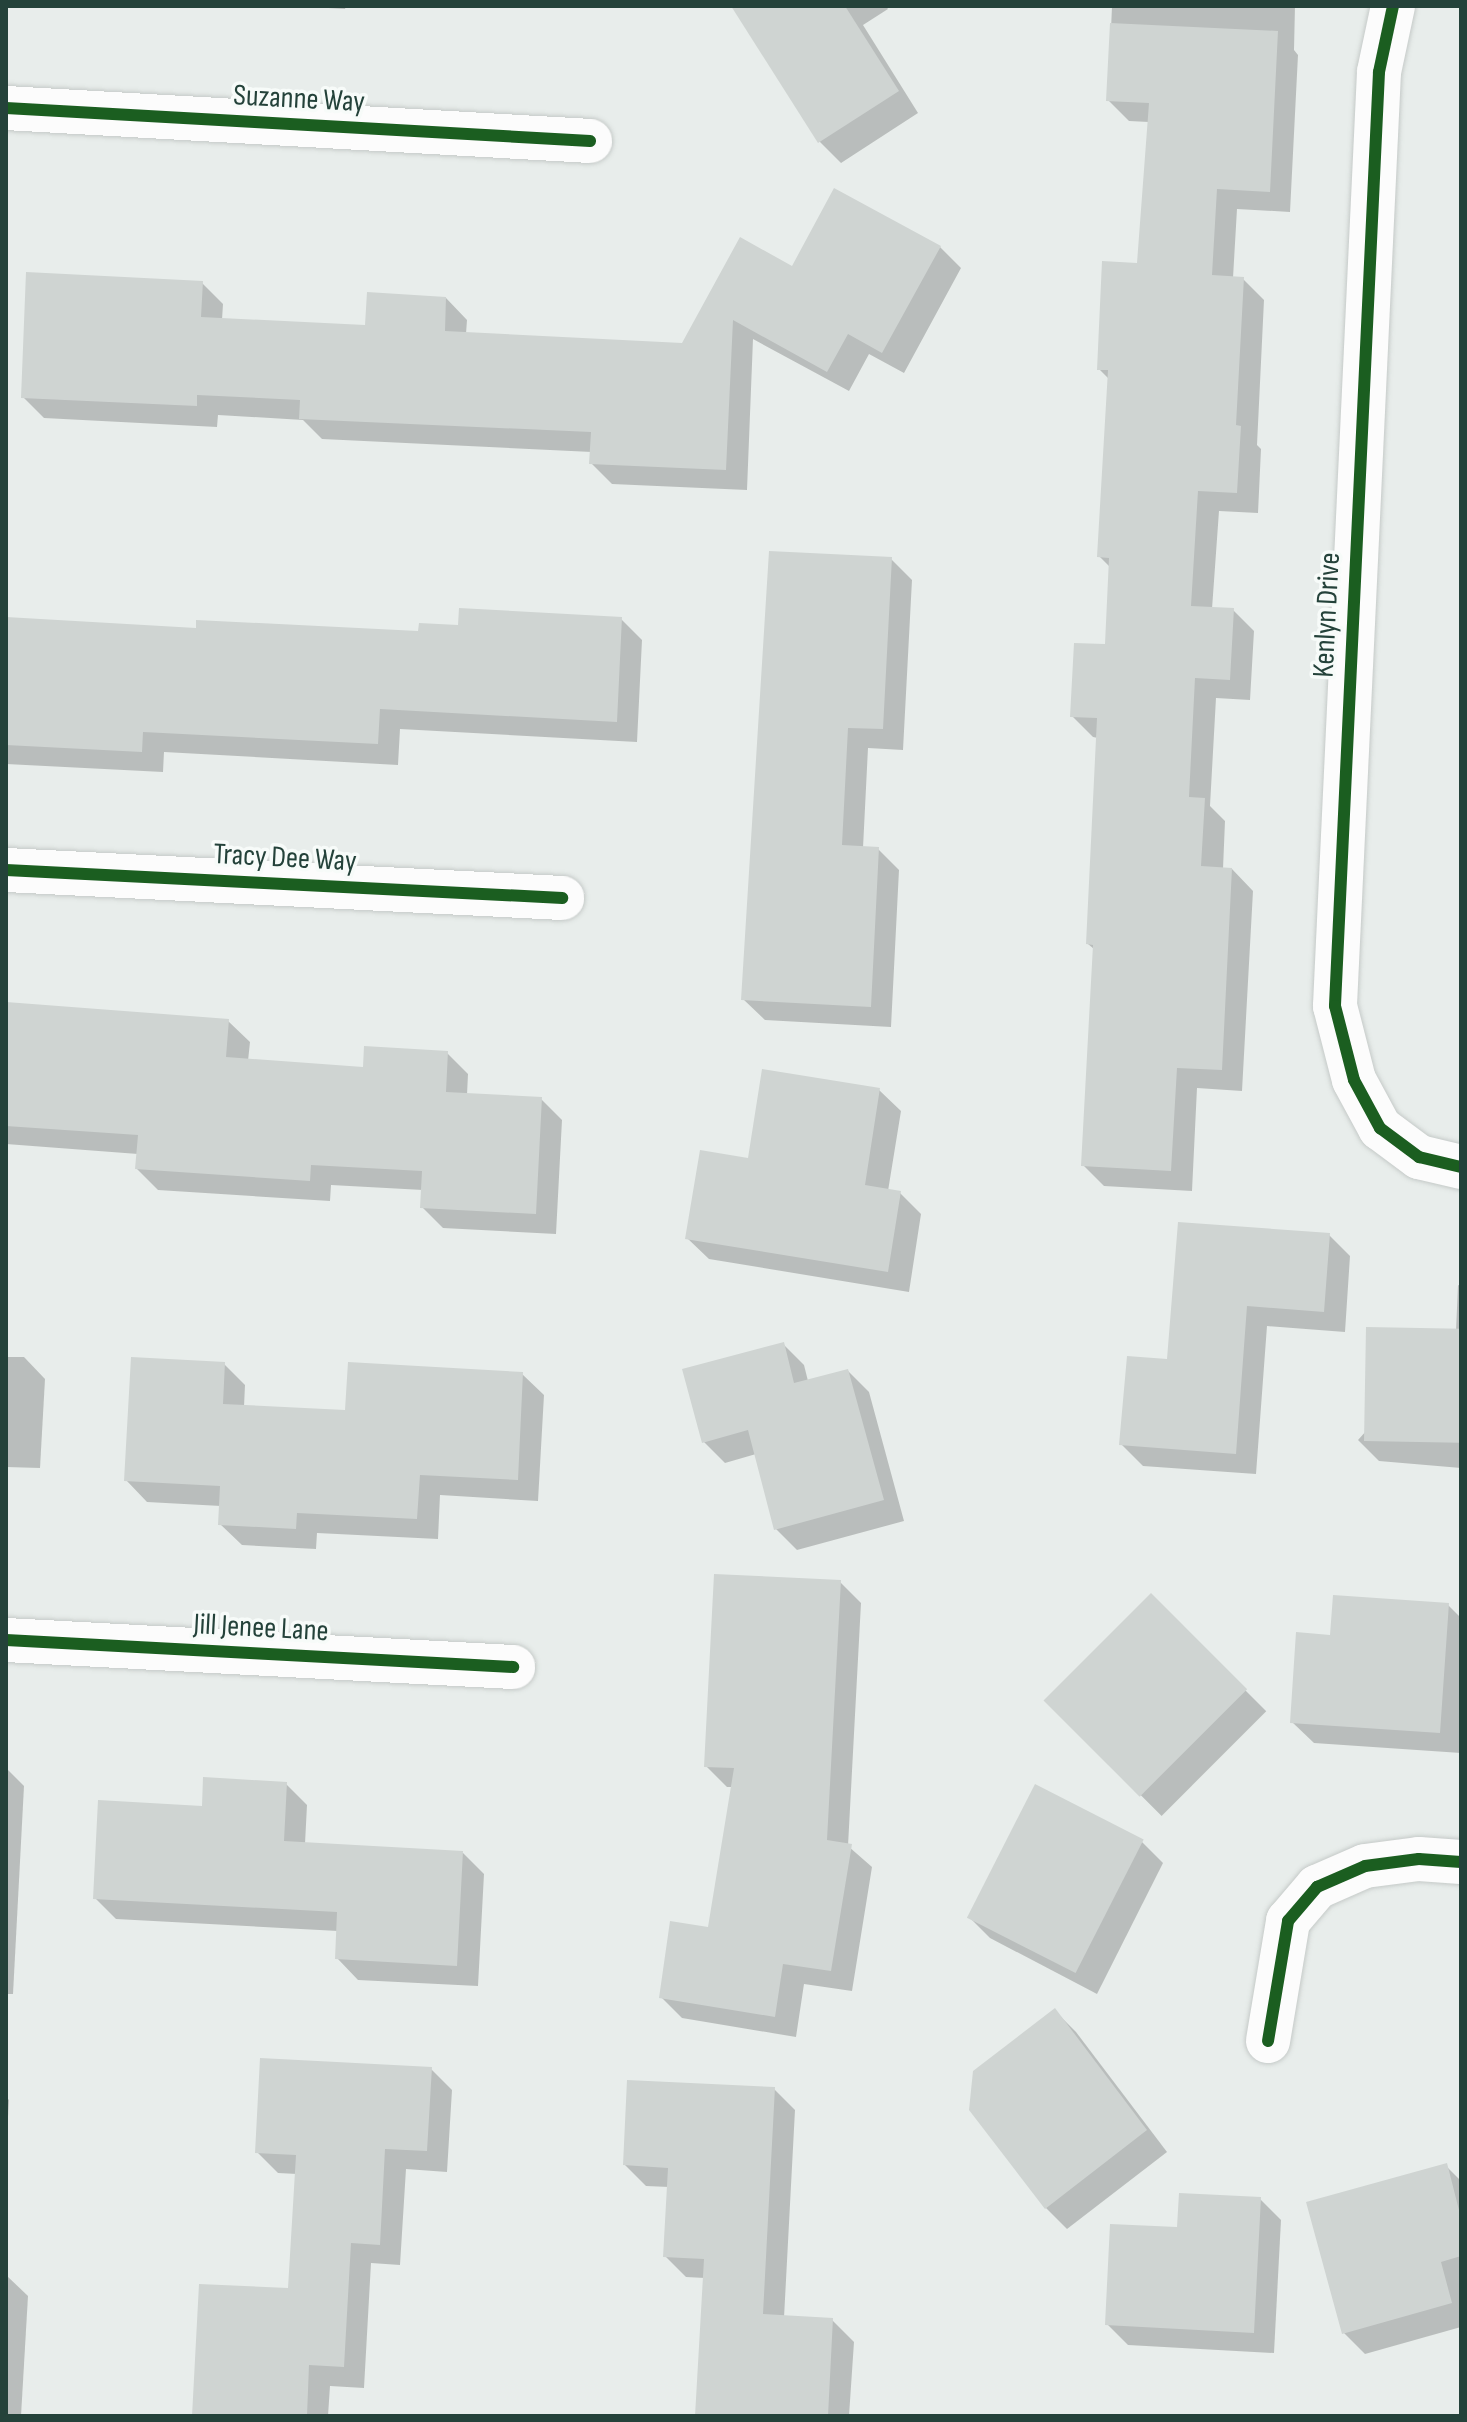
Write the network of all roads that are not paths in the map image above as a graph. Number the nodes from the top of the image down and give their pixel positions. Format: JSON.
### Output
{"nodes":[{"id":1,"x":1393,"y":6,"type":"edge"},
{"id":2,"x":6,"y":108,"type":"edge"},
{"id":3,"x":590,"y":141,"type":"dead end"},
{"id":4,"x":6,"y":870,"type":"edge"},
{"id":5,"x":562,"y":898,"type":"dead end"},
{"id":6,"x":1461,"y":1167,"type":"edge"},
{"id":7,"x":6,"y":1640,"type":"edge"},
{"id":8,"x":513,"y":1667,"type":"dead end"},
{"id":9,"x":1461,"y":1862,"type":"edge"},
{"id":10,"x":1268,"y":2041,"type":"dead end"}],
"edges":[{"from":1,"to":6,"type":"street","name":"Kenlyn Drive"},
{"from":2,"to":3,"type":"street","name":"Suzanne Way"},
{"from":4,"to":5,"type":"street","name":"Tracy Dee Way"},
{"from":7,"to":8,"type":"street","name":"Jill Jenee Lane"},
{"from":9,"to":10,"type":"street"}]}
